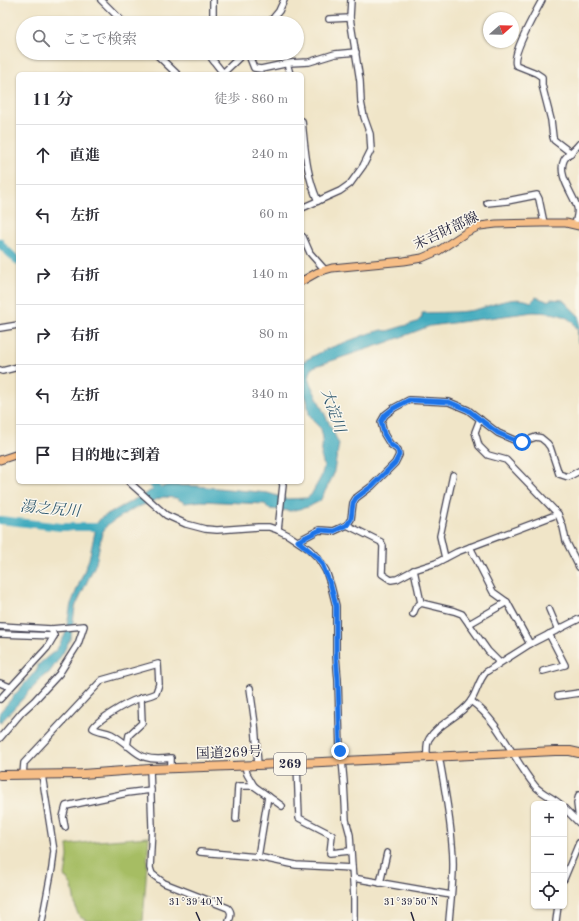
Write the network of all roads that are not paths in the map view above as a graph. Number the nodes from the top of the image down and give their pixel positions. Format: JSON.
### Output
{"nodes":[{"id":1,"x":100,"y":0,"type":"edge"},
{"id":2,"x":214,"y":0,"type":"edge"},
{"id":3,"x":284,"y":0,"type":"edge"},
{"id":4,"x":351,"y":0,"type":"edge"},
{"id":5,"x":542,"y":0,"type":"edge"},
{"id":6,"x":117,"y":16,"type":"edge"},
{"id":7,"x":213,"y":16,"type":"edge"},
{"id":8,"x":275,"y":16,"type":"edge"},
{"id":9,"x":350,"y":18,"type":"junction"},
{"id":10,"x":329,"y":19,"type":"dead end"},
{"id":11,"x":356,"y":52,"type":"junction"},
{"id":12,"x":162,"y":60,"type":"edge"},
{"id":13,"x":213,"y":60,"type":"edge"},
{"id":14,"x":236,"y":60,"type":"edge"},
{"id":15,"x":251,"y":60,"type":"edge"},
{"id":16,"x":287,"y":63,"type":"junction"},
{"id":17,"x":175,"y":72,"type":"edge"},
{"id":18,"x":221,"y":72,"type":"edge"},
{"id":19,"x":223,"y":72,"type":"edge"},
{"id":20,"x":289,"y":72,"type":"edge"},
{"id":21,"x":304,"y":138,"type":"edge"},
{"id":22,"x":579,"y":144,"type":"edge"},
{"id":23,"x":571,"y":153,"type":"junction"},
{"id":24,"x":318,"y":201,"type":"junction"},
{"id":25,"x":488,"y":202,"type":"dead end"},
{"id":26,"x":304,"y":207,"type":"edge"},
{"id":27,"x":544,"y":223,"type":"junction"},
{"id":28,"x":577,"y":226,"type":"edge"},
{"id":29,"x":304,"y":239,"type":"edge"},
{"id":30,"x":325,"y":270,"type":"junction"},
{"id":31,"x":304,"y":280,"type":"edge"},
{"id":32,"x":16,"y":325,"type":"edge"},
{"id":33,"x":0,"y":328,"type":"edge"},
{"id":34,"x":16,"y":368,"type":"edge"},
{"id":35,"x":0,"y":370,"type":"edge"},
{"id":36,"x":480,"y":419,"type":"junction"},
{"id":37,"x":16,"y":455,"type":"edge"},
{"id":38,"x":0,"y":460,"type":"edge"},
{"id":39,"x":579,"y":471,"type":"edge"},
{"id":40,"x":453,"y":475,"type":"dead end"},
{"id":41,"x":131,"y":484,"type":"edge"},
{"id":42,"x":282,"y":484,"type":"edge"},
{"id":43,"x":558,"y":514,"type":"junction"},
{"id":44,"x":347,"y":525,"type":"junction"},
{"id":45,"x":278,"y":530,"type":"junction"},
{"id":46,"x":298,"y":541,"type":"junction"},
{"id":47,"x":470,"y":547,"type":"junction"},
{"id":48,"x":445,"y":558,"type":"junction"},
{"id":49,"x":579,"y":567,"type":"edge"},
{"id":50,"x":414,"y":570,"type":"junction"},
{"id":51,"x":507,"y":602,"type":"junction"},
{"id":52,"x":421,"y":603,"type":"junction"},
{"id":53,"x":549,"y":609,"type":"dead end"},
{"id":54,"x":413,"y":614,"type":"dead end"},
{"id":55,"x":579,"y":619,"type":"edge"},
{"id":56,"x":469,"y":624,"type":"junction"},
{"id":57,"x":0,"y":626,"type":"edge"},
{"id":58,"x":52,"y":629,"type":"junction"},
{"id":59,"x":558,"y":630,"type":"junction"},
{"id":60,"x":0,"y":634,"type":"edge"},
{"id":61,"x":549,"y":634,"type":"junction"},
{"id":62,"x":54,"y":636,"type":"junction"},
{"id":63,"x":530,"y":644,"type":"junction"},
{"id":64,"x":497,"y":665,"type":"junction"},
{"id":65,"x":543,"y":671,"type":"dead end"},
{"id":66,"x":0,"y":683,"type":"edge"},
{"id":67,"x":10,"y":687,"type":"junction"},
{"id":68,"x":250,"y":688,"type":"dead end"},
{"id":69,"x":579,"y":693,"type":"edge"},
{"id":70,"x":558,"y":696,"type":"dead end"},
{"id":71,"x":141,"y":698,"type":"junction"},
{"id":72,"x":0,"y":699,"type":"edge"},
{"id":73,"x":472,"y":701,"type":"junction"},
{"id":74,"x":0,"y":738,"type":"edge"},
{"id":75,"x":128,"y":746,"type":"junction"},
{"id":76,"x":513,"y":753,"type":"junction"},
{"id":77,"x":579,"y":753,"type":"edge"},
{"id":78,"x":438,"y":756,"type":"junction"},
{"id":79,"x":426,"y":757,"type":"junction"},
{"id":80,"x":342,"y":760,"type":"junction"},
{"id":81,"x":296,"y":763,"type":"junction"},
{"id":82,"x":258,"y":765,"type":"junction"},
{"id":83,"x":245,"y":766,"type":"junction"},
{"id":84,"x":150,"y":769,"type":"junction"},
{"id":85,"x":171,"y":769,"type":"junction"},
{"id":86,"x":0,"y":775,"type":"edge"},
{"id":87,"x":23,"y":775,"type":"junction"},
{"id":88,"x":42,"y":775,"type":"junction"},
{"id":89,"x":254,"y":786,"type":"junction"},
{"id":90,"x":151,"y":790,"type":"junction"},
{"id":91,"x":579,"y":795,"type":"edge"},
{"id":92,"x":268,"y":796,"type":"junction"},
{"id":93,"x":556,"y":801,"type":"edge"},
{"id":94,"x":282,"y":806,"type":"dead end"},
{"id":95,"x":567,"y":811,"type":"edge"},
{"id":96,"x":236,"y":819,"type":"dead end"},
{"id":97,"x":579,"y":822,"type":"edge"},
{"id":98,"x":65,"y":827,"type":"dead end"},
{"id":99,"x":579,"y":843,"type":"edge"},
{"id":100,"x":350,"y":851,"type":"junction"},
{"id":101,"x":200,"y":852,"type":"dead end"},
{"id":102,"x":387,"y":853,"type":"dead end"},
{"id":103,"x":258,"y":857,"type":"junction"},
{"id":104,"x":352,"y":868,"type":"junction"},
{"id":105,"x":566,"y":873,"type":"edge"},
{"id":106,"x":353,"y":878,"type":"junction"},
{"id":107,"x":380,"y":883,"type":"junction"},
{"id":108,"x":451,"y":895,"type":"junction"},
{"id":109,"x":558,"y":909,"type":"edge"},
{"id":110,"x":42,"y":921,"type":"edge"},
{"id":111,"x":229,"y":921,"type":"edge"},
{"id":112,"x":354,"y":921,"type":"edge"},
{"id":113,"x":449,"y":921,"type":"edge"},
{"id":114,"x":556,"y":921,"type":"edge"}],
"edges":[{"from":1,"to":6,"type":"street"},
{"from":2,"to":7,"type":"street"},
{"from":3,"to":8,"type":"street"},
{"from":4,"to":9,"type":"street"},
{"from":5,"to":23,"type":"street"},
{"from":9,"to":10,"type":"street"},
{"from":9,"to":11,"type":"street"},
{"from":11,"to":16,"type":"street"},
{"from":11,"to":24,"type":"street"},
{"from":12,"to":17,"type":"street"},
{"from":13,"to":18,"type":"street"},
{"from":14,"to":19,"type":"street"},
{"from":15,"to":16,"type":"street"},
{"from":16,"to":20,"type":"street"},
{"from":21,"to":24,"type":"street"},
{"from":22,"to":23,"type":"street"},
{"from":23,"to":28,"type":"street"},
{"from":24,"to":26,"type":"street"},
{"from":25,"to":27,"type":"street"},
{"from":27,"to":28,"type":"main road","name":"末吉財部線"},
{"from":27,"to":30,"type":"main road","name":"末吉財部線"},
{"from":29,"to":30,"type":"street"},
{"from":30,"to":31,"type":"main road","name":"末吉財部線"},
{"from":32,"to":33,"type":"street"},
{"from":34,"to":35,"type":"street"},
{"from":36,"to":39,"type":"street"},
{"from":36,"to":43,"type":"street"},
{"from":36,"to":44,"type":"street"},
{"from":37,"to":38,"type":"main road"},
{"from":40,"to":48,"type":"street"},
{"from":41,"to":45,"type":"street"},
{"from":42,"to":45,"type":"street"},
{"from":43,"to":47,"type":"street"},
{"from":43,"to":49,"type":"street"},
{"from":44,"to":46,"type":"street"},
{"from":44,"to":50,"type":"street"},
{"from":45,"to":46,"type":"street"},
{"from":46,"to":80,"type":"street"},
{"from":47,"to":48,"type":"street"},
{"from":47,"to":51,"type":"street"},
{"from":48,"to":50,"type":"street"},
{"from":50,"to":52,"type":"street"},
{"from":51,"to":56,"type":"street"},
{"from":51,"to":63,"type":"street"},
{"from":52,"to":54,"type":"street"},
{"from":52,"to":56,"type":"street"},
{"from":53,"to":59,"type":"street"},
{"from":55,"to":59,"type":"street"},
{"from":56,"to":64,"type":"street"},
{"from":57,"to":58,"type":"street"},
{"from":58,"to":62,"type":"street"},
{"from":58,"to":74,"type":"street"},
{"from":59,"to":61,"type":"street"},
{"from":60,"to":62,"type":"street"},
{"from":61,"to":63,"type":"street"},
{"from":61,"to":65,"type":"street"},
{"from":62,"to":67,"type":"street"},
{"from":63,"to":64,"type":"street"},
{"from":64,"to":73,"type":"street"},
{"from":66,"to":67,"type":"street"},
{"from":67,"to":72,"type":"street"},
{"from":68,"to":82,"type":"street"},
{"from":69,"to":70,"type":"street"},
{"from":71,"to":75,"type":"street"},
{"from":71,"to":75,"type":"street"},
{"from":71,"to":87,"type":"street"},
{"from":73,"to":76,"type":"street"},
{"from":73,"to":79,"type":"street"},
{"from":75,"to":85,"type":"street"},
{"from":76,"to":77,"type":"highway","name":"国道269号","number":"269"},
{"from":76,"to":78,"type":"highway","name":"国道269号","number":"269"},
{"from":76,"to":93,"type":"street"},
{"from":78,"to":79,"type":"highway","name":"国道269号","number":"269"},
{"from":78,"to":108,"type":"street"},
{"from":79,"to":80,"type":"highway","name":"国道269号","number":"269"},
{"from":80,"to":81,"type":"highway","name":"国道269号","number":"269"},
{"from":80,"to":100,"type":"street"},
{"from":81,"to":82,"type":"highway","name":"国道269号","number":"269"},
{"from":81,"to":100,"type":"street"},
{"from":82,"to":83,"type":"highway","name":"国道269号","number":"269"},
{"from":83,"to":85,"type":"highway","name":"国道269号","number":"269"},
{"from":83,"to":89,"type":"street"},
{"from":84,"to":85,"type":"highway","name":"国道269号","number":"269"},
{"from":84,"to":88,"type":"highway","name":"国道269号","number":"269"},
{"from":84,"to":90,"type":"street"},
{"from":86,"to":87,"type":"highway","name":"国道269号","number":"269"},
{"from":87,"to":88,"type":"highway","name":"国道269号","number":"269"},
{"from":88,"to":110,"type":"street"},
{"from":89,"to":92,"type":"street"},
{"from":89,"to":96,"type":"street"},
{"from":90,"to":98,"type":"street"},
{"from":90,"to":111,"type":"street"},
{"from":91,"to":97,"type":"street"},
{"from":92,"to":94,"type":"street"},
{"from":92,"to":103,"type":"street"},
{"from":95,"to":97,"type":"street"},
{"from":99,"to":105,"type":"street"},
{"from":100,"to":104,"type":"street"},
{"from":101,"to":103,"type":"street"},
{"from":102,"to":107,"type":"street"},
{"from":103,"to":104,"type":"street"},
{"from":104,"to":106,"type":"street"},
{"from":106,"to":107,"type":"street"},
{"from":106,"to":112,"type":"street"},
{"from":107,"to":108,"type":"street"},
{"from":108,"to":113,"type":"street"},
{"from":109,"to":114,"type":"street"}]}
